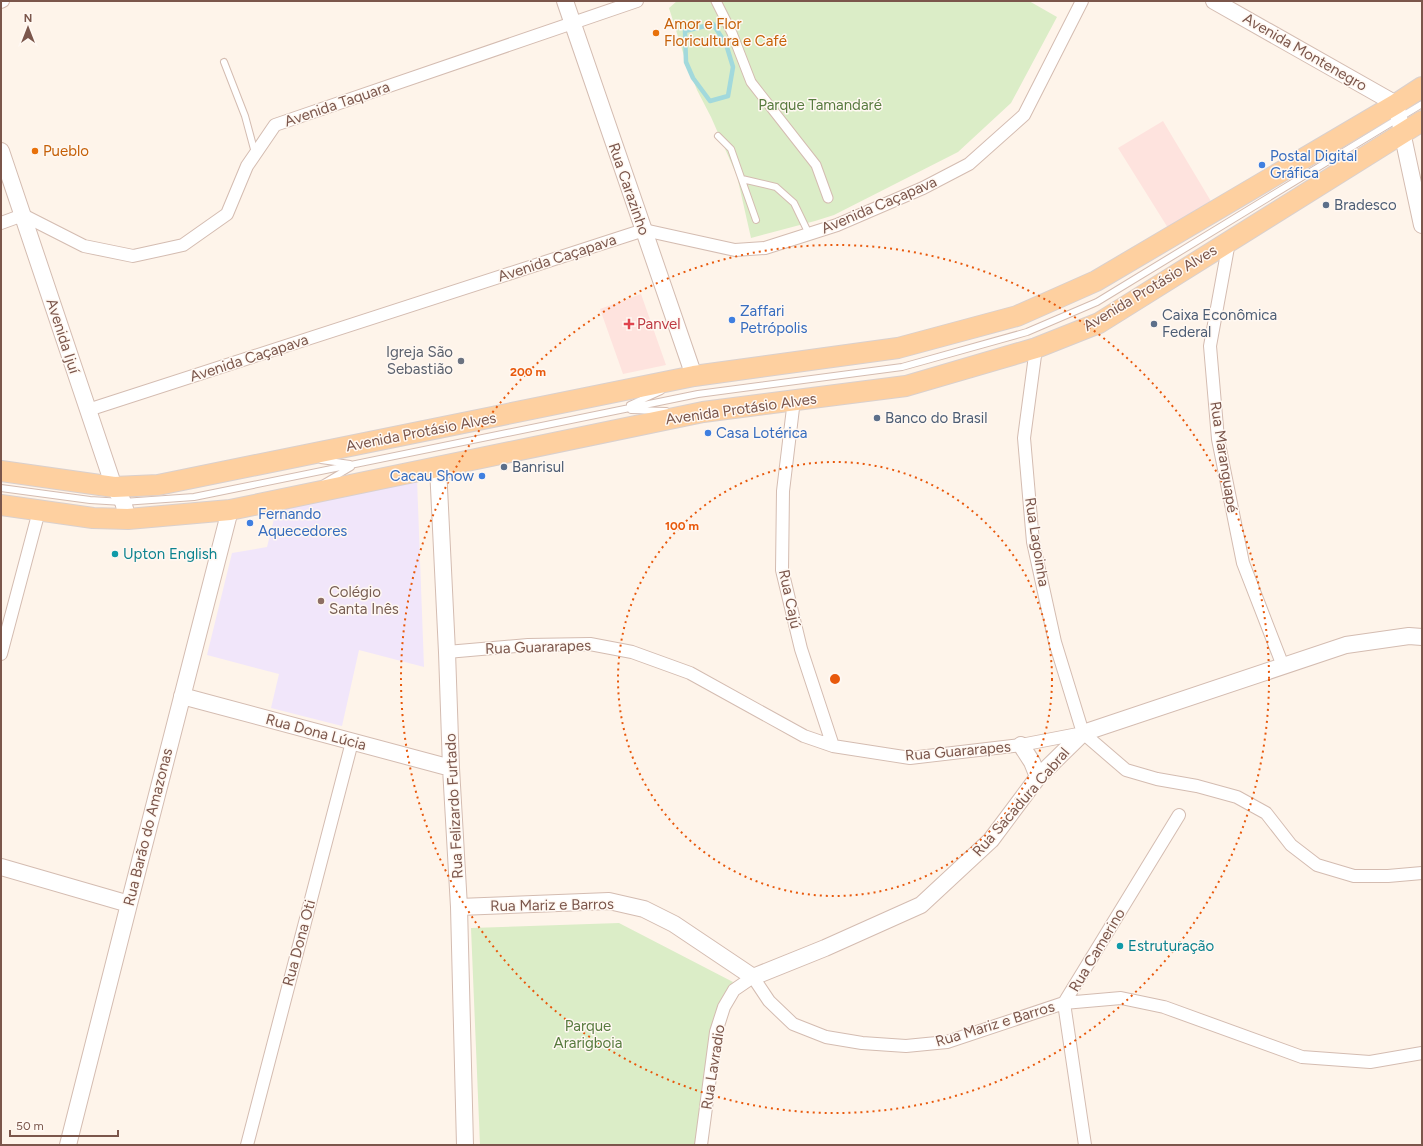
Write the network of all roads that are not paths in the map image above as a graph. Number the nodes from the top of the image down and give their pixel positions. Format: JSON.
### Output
{"nodes":[{"id":1,"x":565,"y":1,"type":"edge"},
{"id":2,"x":637,"y":1,"type":"edge"},
{"id":3,"x":716,"y":1,"type":"edge"},
{"id":4,"x":1082,"y":1,"type":"edge"},
{"id":5,"x":1214,"y":1,"type":"edge"},
{"id":6,"x":572,"y":23,"type":"junction"},
{"id":7,"x":224,"y":62,"type":"dead end"},
{"id":8,"x":1422,"y":87,"type":"edge"},
{"id":9,"x":1422,"y":100,"type":"edge"},
{"id":10,"x":1422,"y":104,"type":"edge"},
{"id":11,"x":1422,"y":109,"type":"edge"},
{"id":12,"x":1422,"y":121,"type":"edge"},
{"id":13,"x":1400,"y":122,"type":"junction"},
{"id":14,"x":718,"y":136,"type":"dead end"},
{"id":15,"x":1,"y":151,"type":"edge"},
{"id":16,"x":255,"y":153,"type":"junction"},
{"id":17,"x":742,"y":179,"type":"junction"},
{"id":18,"x":828,"y":198,"type":"dead end"},
{"id":19,"x":23,"y":216,"type":"junction"},
{"id":20,"x":756,"y":220,"type":"dead end"},
{"id":21,"x":1,"y":223,"type":"edge"},
{"id":22,"x":1422,"y":225,"type":"edge"},
{"id":23,"x":644,"y":230,"type":"junction"},
{"id":24,"x":809,"y":234,"type":"junction"},
{"id":25,"x":1229,"y":242,"type":"junction"},
{"id":26,"x":1036,"y":348,"type":"junction"},
{"id":27,"x":694,"y":376,"type":"junction"},
{"id":28,"x":794,"y":400,"type":"junction"},
{"id":29,"x":88,"y":410,"type":"junction"},
{"id":30,"x":619,"y":410,"type":"junction"},
{"id":31,"x":703,"y":412,"type":"junction"},
{"id":32,"x":297,"y":456,"type":"junction"},
{"id":33,"x":356,"y":464,"type":"junction"},
{"id":34,"x":438,"y":467,"type":"junction"},
{"id":35,"x":1,"y":471,"type":"edge"},
{"id":36,"x":1,"y":488,"type":"edge"},
{"id":37,"x":305,"y":494,"type":"junction"},
{"id":38,"x":122,"y":503,"type":"junction"},
{"id":39,"x":1,"y":505,"type":"edge"},
{"id":40,"x":230,"y":510,"type":"junction"},
{"id":41,"x":39,"y":511,"type":"junction"},
{"id":42,"x":1422,"y":637,"type":"edge"},
{"id":43,"x":447,"y":652,"type":"junction"},
{"id":44,"x":1,"y":654,"type":"edge"},
{"id":45,"x":1283,"y":666,"type":"junction"},
{"id":46,"x":182,"y":696,"type":"junction"},
{"id":47,"x":1083,"y":732,"type":"junction"},
{"id":48,"x":352,"y":742,"type":"junction"},
{"id":49,"x":1021,"y":745,"type":"junction"},
{"id":50,"x":833,"y":746,"type":"junction"},
{"id":51,"x":451,"y":768,"type":"junction"},
{"id":52,"x":1038,"y":777,"type":"junction"},
{"id":53,"x":1179,"y":815,"type":"dead end"},
{"id":54,"x":1,"y":867,"type":"edge"},
{"id":55,"x":1422,"y":873,"type":"edge"},
{"id":56,"x":128,"y":904,"type":"junction"},
{"id":57,"x":459,"y":907,"type":"junction"},
{"id":58,"x":753,"y":977,"type":"junction"},
{"id":59,"x":1064,"y":1003,"type":"junction"},
{"id":60,"x":1422,"y":1053,"type":"edge"},
{"id":61,"x":68,"y":1145,"type":"edge"},
{"id":62,"x":247,"y":1145,"type":"edge"},
{"id":63,"x":465,"y":1145,"type":"edge"},
{"id":64,"x":701,"y":1145,"type":"edge"},
{"id":65,"x":1085,"y":1145,"type":"edge"}],
"edges":[{"from":1,"to":6,"type":"street","name":"Rua Carazinho"},
{"from":2,"to":6,"type":"street","name":"Avenida Taquara"},
{"from":3,"to":18,"type":"street"},
{"from":4,"to":24,"type":"street","name":"Avenida Caçapava"},
{"from":5,"to":13,"type":"street","name":"Avenida Montenegro"},
{"from":6,"to":16,"type":"street","name":"Avenida Taquara"},
{"from":6,"to":23,"type":"street","name":"Rua Carazinho"},
{"from":7,"to":16,"type":"lane"},
{"from":8,"to":13,"type":"main road","name":"Avenida Protásio Alves"},
{"from":9,"to":13,"type":"lane"},
{"from":10,"to":13,"type":"lane"},
{"from":11,"to":13,"type":"lane"},
{"from":12,"to":13,"type":"main road","name":"Avenida Protásio Alves"},
{"from":13,"to":22,"type":"street"},
{"from":13,"to":25,"type":"main road","name":"Avenida Protásio Alves"},
{"from":13,"to":27,"type":"main road","name":"Avenida Protásio Alves"},
{"from":13,"to":30,"type":"lane"},
{"from":14,"to":17,"type":"lane"},
{"from":15,"to":19,"type":"street","name":"Avenida Ijuí"},
{"from":16,"to":19,"type":"street","name":"Avenida Taquara"},
{"from":17,"to":20,"type":"lane"},
{"from":17,"to":24,"type":"lane"},
{"from":19,"to":21,"type":"street"},
{"from":19,"to":29,"type":"street","name":"Avenida Ijuí"},
{"from":23,"to":24,"type":"street","name":"Avenida Caçapava"},
{"from":23,"to":27,"type":"street","name":"Rua Carazinho"},
{"from":23,"to":29,"type":"street","name":"Avenida Caçapava"},
{"from":25,"to":26,"type":"main road","name":"Avenida Protásio Alves"},
{"from":25,"to":45,"type":"street","name":"Rua Maranguapé"},
{"from":26,"to":28,"type":"main road","name":"Avenida Protásio Alves"},
{"from":26,"to":47,"type":"street","name":"Rua Lagoinha"},
{"from":27,"to":30,"type":"lane"},
{"from":27,"to":32,"type":"main road","name":"Avenida Protásio Alves"},
{"from":28,"to":31,"type":"main road","name":"Avenida Protásio Alves"},
{"from":28,"to":50,"type":"street","name":"Rua Cajú"},
{"from":29,"to":38,"type":"street","name":"Avenida Ijuí"},
{"from":30,"to":31,"type":"lane"},
{"from":30,"to":33,"type":"lane"},
{"from":31,"to":34,"type":"main road","name":"Avenida Protásio Alves"},
{"from":32,"to":33,"type":"lane"},
{"from":32,"to":38,"type":"main road","name":"Avenida Protásio Alves"},
{"from":33,"to":37,"type":"lane"},
{"from":33,"to":38,"type":"lane"},
{"from":34,"to":37,"type":"main road","name":"Avenida Protásio Alves"},
{"from":34,"to":43,"type":"street","name":"Rua Felizardo Furtado"},
{"from":35,"to":38,"type":"main road","name":"Avenida Protásio Alves"},
{"from":36,"to":38,"type":"lane"},
{"from":37,"to":40,"type":"main road","name":"Avenida Protásio Alves"},
{"from":38,"to":40,"type":"main road","name":"Avenida Protásio Alves"},
{"from":38,"to":41,"type":"main road","name":"Avenida Protásio Alves"},
{"from":39,"to":41,"type":"main road","name":"Avenida Protásio Alves"},
{"from":40,"to":46,"type":"street","name":"Rua Barão do Amazonas"},
{"from":41,"to":44,"type":"street"},
{"from":42,"to":45,"type":"street","name":"Rua Sacadura Cabral"},
{"from":43,"to":50,"type":"street","name":"Rua Guararapes"},
{"from":43,"to":51,"type":"street","name":"Rua Felizardo Furtado"},
{"from":45,"to":47,"type":"street","name":"Rua Sacadura Cabral"},
{"from":46,"to":48,"type":"street","name":"Rua Dona Lúcia"},
{"from":46,"to":56,"type":"street","name":"Rua Barão do Amazonas"},
{"from":47,"to":49,"type":"street","name":"Rua Guararapes"},
{"from":47,"to":52,"type":"street","name":"Rua Sacadura Cabral"},
{"from":47,"to":55,"type":"street"},
{"from":48,"to":51,"type":"street","name":"Rua Dona Lúcia"},
{"from":48,"to":62,"type":"street","name":"Rua Dona Oti"},
{"from":49,"to":50,"type":"street","name":"Rua Guararapes"},
{"from":49,"to":52,"type":"street"},
{"from":51,"to":57,"type":"street","name":"Rua Felizardo Furtado"},
{"from":52,"to":58,"type":"street","name":"Rua Sacadura Cabral"},
{"from":53,"to":59,"type":"street","name":"Rua Camerino"},
{"from":54,"to":56,"type":"street"},
{"from":56,"to":61,"type":"street","name":"Rua Barão do Amazonas"},
{"from":57,"to":58,"type":"street","name":"Rua Mariz e Barros"},
{"from":57,"to":63,"type":"street","name":"Rua Felizardo Furtado"},
{"from":58,"to":59,"type":"street","name":"Rua Mariz e Barros"},
{"from":58,"to":64,"type":"street","name":"Rua Lavradio"},
{"from":59,"to":60,"type":"street","name":"Rua Mariz e Barros"},
{"from":59,"to":65,"type":"street","name":"Rua Camerino"}]}
